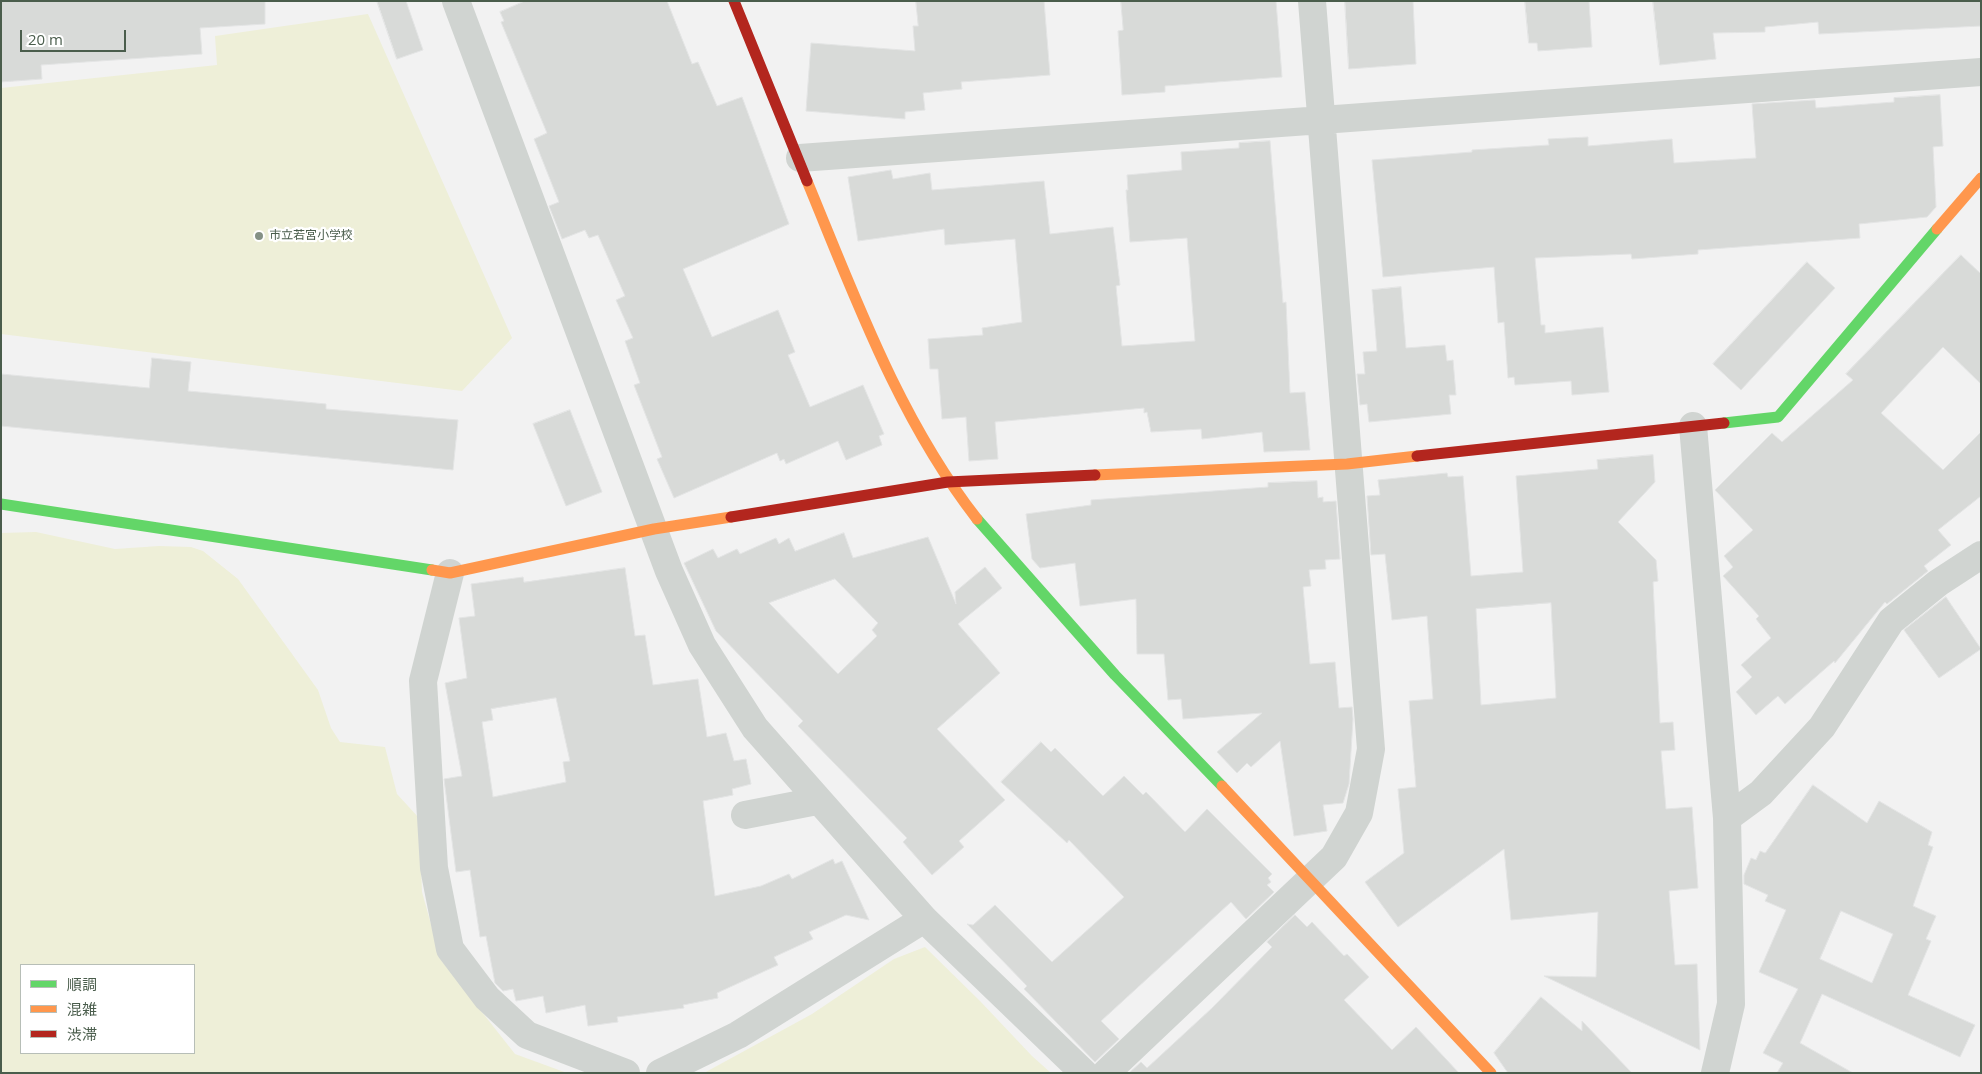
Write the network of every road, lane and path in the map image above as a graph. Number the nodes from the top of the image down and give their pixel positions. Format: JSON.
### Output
{"nodes":[{"id":1,"x":456,"y":1,"type":"edge"},
{"id":2,"x":734,"y":1,"type":"edge"},
{"id":3,"x":1312,"y":1,"type":"edge"},
{"id":4,"x":1981,"y":72,"type":"edge"},
{"id":5,"x":1322,"y":119,"type":"junction"},
{"id":6,"x":800,"y":158,"type":"junction"},
{"id":7,"x":1981,"y":178,"type":"edge"},
{"id":8,"x":1693,"y":426,"type":"junction"},
{"id":9,"x":1347,"y":464,"type":"junction"},
{"id":10,"x":948,"y":482,"type":"junction"},
{"id":11,"x":1,"y":504,"type":"edge"},
{"id":12,"x":654,"y":529,"type":"junction"},
{"id":13,"x":1981,"y":555,"type":"edge"},
{"id":14,"x":450,"y":573,"type":"junction"},
{"id":15,"x":817,"y":800,"type":"junction"},
{"id":16,"x":745,"y":815,"type":"dead end"},
{"id":17,"x":1727,"y":818,"type":"junction"},
{"id":18,"x":1310,"y":879,"type":"junction"},
{"id":19,"x":924,"y":919,"type":"junction"},
{"id":20,"x":626,"y":1073,"type":"edge"},
{"id":21,"x":660,"y":1073,"type":"edge"},
{"id":22,"x":1084,"y":1073,"type":"edge"},
{"id":23,"x":1106,"y":1073,"type":"edge"},
{"id":24,"x":1491,"y":1073,"type":"edge"},
{"id":25,"x":1715,"y":1073,"type":"edge"}],
"edges":[{"from":1,"to":12,"type":"street"},
{"from":2,"to":6,"type":"street"},
{"from":3,"to":5,"type":"street"},
{"from":4,"to":5,"type":"street"},
{"from":5,"to":6,"type":"street"},
{"from":5,"to":9,"type":"street"},
{"from":6,"to":10,"type":"street"},
{"from":7,"to":8,"type":"street"},
{"from":8,"to":9,"type":"street"},
{"from":8,"to":17,"type":"street"},
{"from":9,"to":10,"type":"street"},
{"from":9,"to":18,"type":"street"},
{"from":10,"to":12,"type":"street"},
{"from":10,"to":18,"type":"street"},
{"from":11,"to":14,"type":"street"},
{"from":12,"to":14,"type":"street"},
{"from":12,"to":15,"type":"street"},
{"from":13,"to":17,"type":"street"},
{"from":14,"to":20,"type":"street"},
{"from":15,"to":16,"type":"street"},
{"from":15,"to":19,"type":"street"},
{"from":17,"to":25,"type":"street"},
{"from":18,"to":23,"type":"street"},
{"from":18,"to":24,"type":"street"},
{"from":19,"to":21,"type":"street"},
{"from":19,"to":22,"type":"street"}]}
